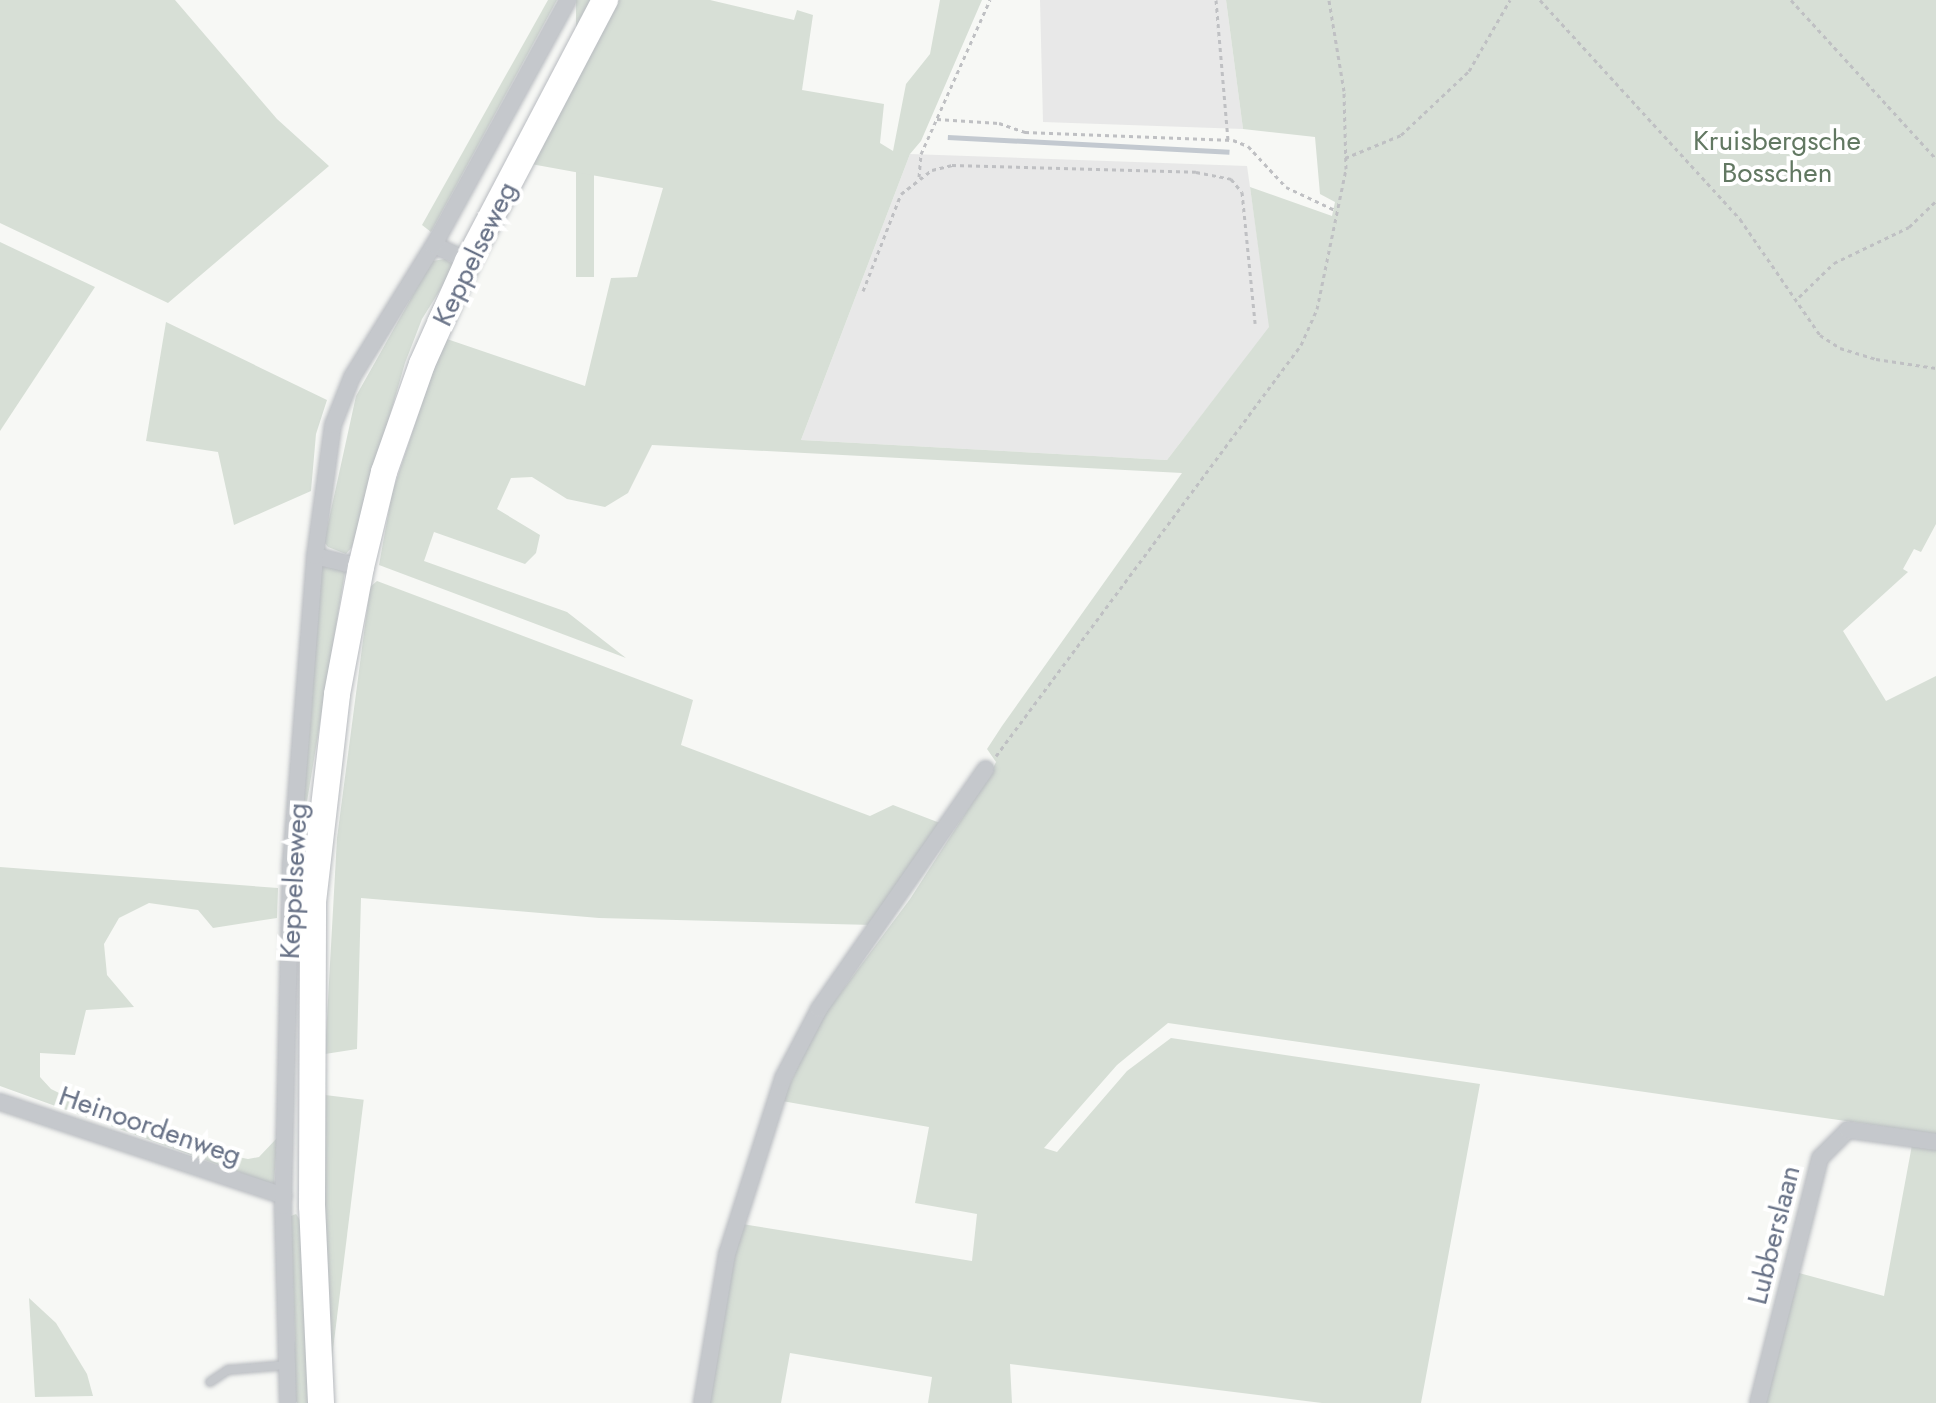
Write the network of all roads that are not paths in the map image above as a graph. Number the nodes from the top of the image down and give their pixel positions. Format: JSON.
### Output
{"nodes":[{"id":1,"x":568,"y":0,"type":"edge"},
{"id":2,"x":605,"y":0,"type":"edge"},
{"id":3,"x":434,"y":245,"type":"junction"},
{"id":4,"x":468,"y":261,"type":"junction"},
{"id":5,"x":315,"y":556,"type":"junction"},
{"id":6,"x":361,"y":567,"type":"junction"},
{"id":7,"x":986,"y":769,"type":"road end"},
{"id":8,"x":0,"y":1102,"type":"edge"},
{"id":9,"x":1936,"y":1142,"type":"edge"},
{"id":10,"x":284,"y":1201,"type":"junction"},
{"id":11,"x":312,"y":1206,"type":"junction"},
{"id":12,"x":287,"y":1364,"type":"junction"},
{"id":13,"x":210,"y":1382,"type":"dead end"},
{"id":14,"x":288,"y":1403,"type":"edge"},
{"id":15,"x":321,"y":1403,"type":"edge"},
{"id":16,"x":702,"y":1403,"type":"edge"},
{"id":17,"x":1758,"y":1403,"type":"edge"}],
"edges":[{"from":1,"to":3,"type":"street","name":"Keppelseweg"},
{"from":2,"to":4,"type":"main road","name":"Keppelseweg"},
{"from":3,"to":4,"type":"street"},
{"from":3,"to":5,"type":"street","name":"Keppelseweg"},
{"from":4,"to":6,"type":"main road","name":"Keppelseweg"},
{"from":5,"to":6,"type":"street"},
{"from":5,"to":10,"type":"street","name":"Keppelseweg"},
{"from":6,"to":11,"type":"main road","name":"Keppelseweg"},
{"from":7,"to":16,"type":"street"},
{"from":8,"to":10,"type":"street","name":"Heinoordenweg"},
{"from":9,"to":17,"type":"street","name":"Lubberslaan"},
{"from":10,"to":11,"type":"street"},
{"from":10,"to":12,"type":"street","name":"Keppelseweg"},
{"from":11,"to":15,"type":"main road","name":"Keppelseweg"},
{"from":12,"to":13,"type":"lane"},
{"from":12,"to":14,"type":"street","name":"Keppelseweg"}]}
